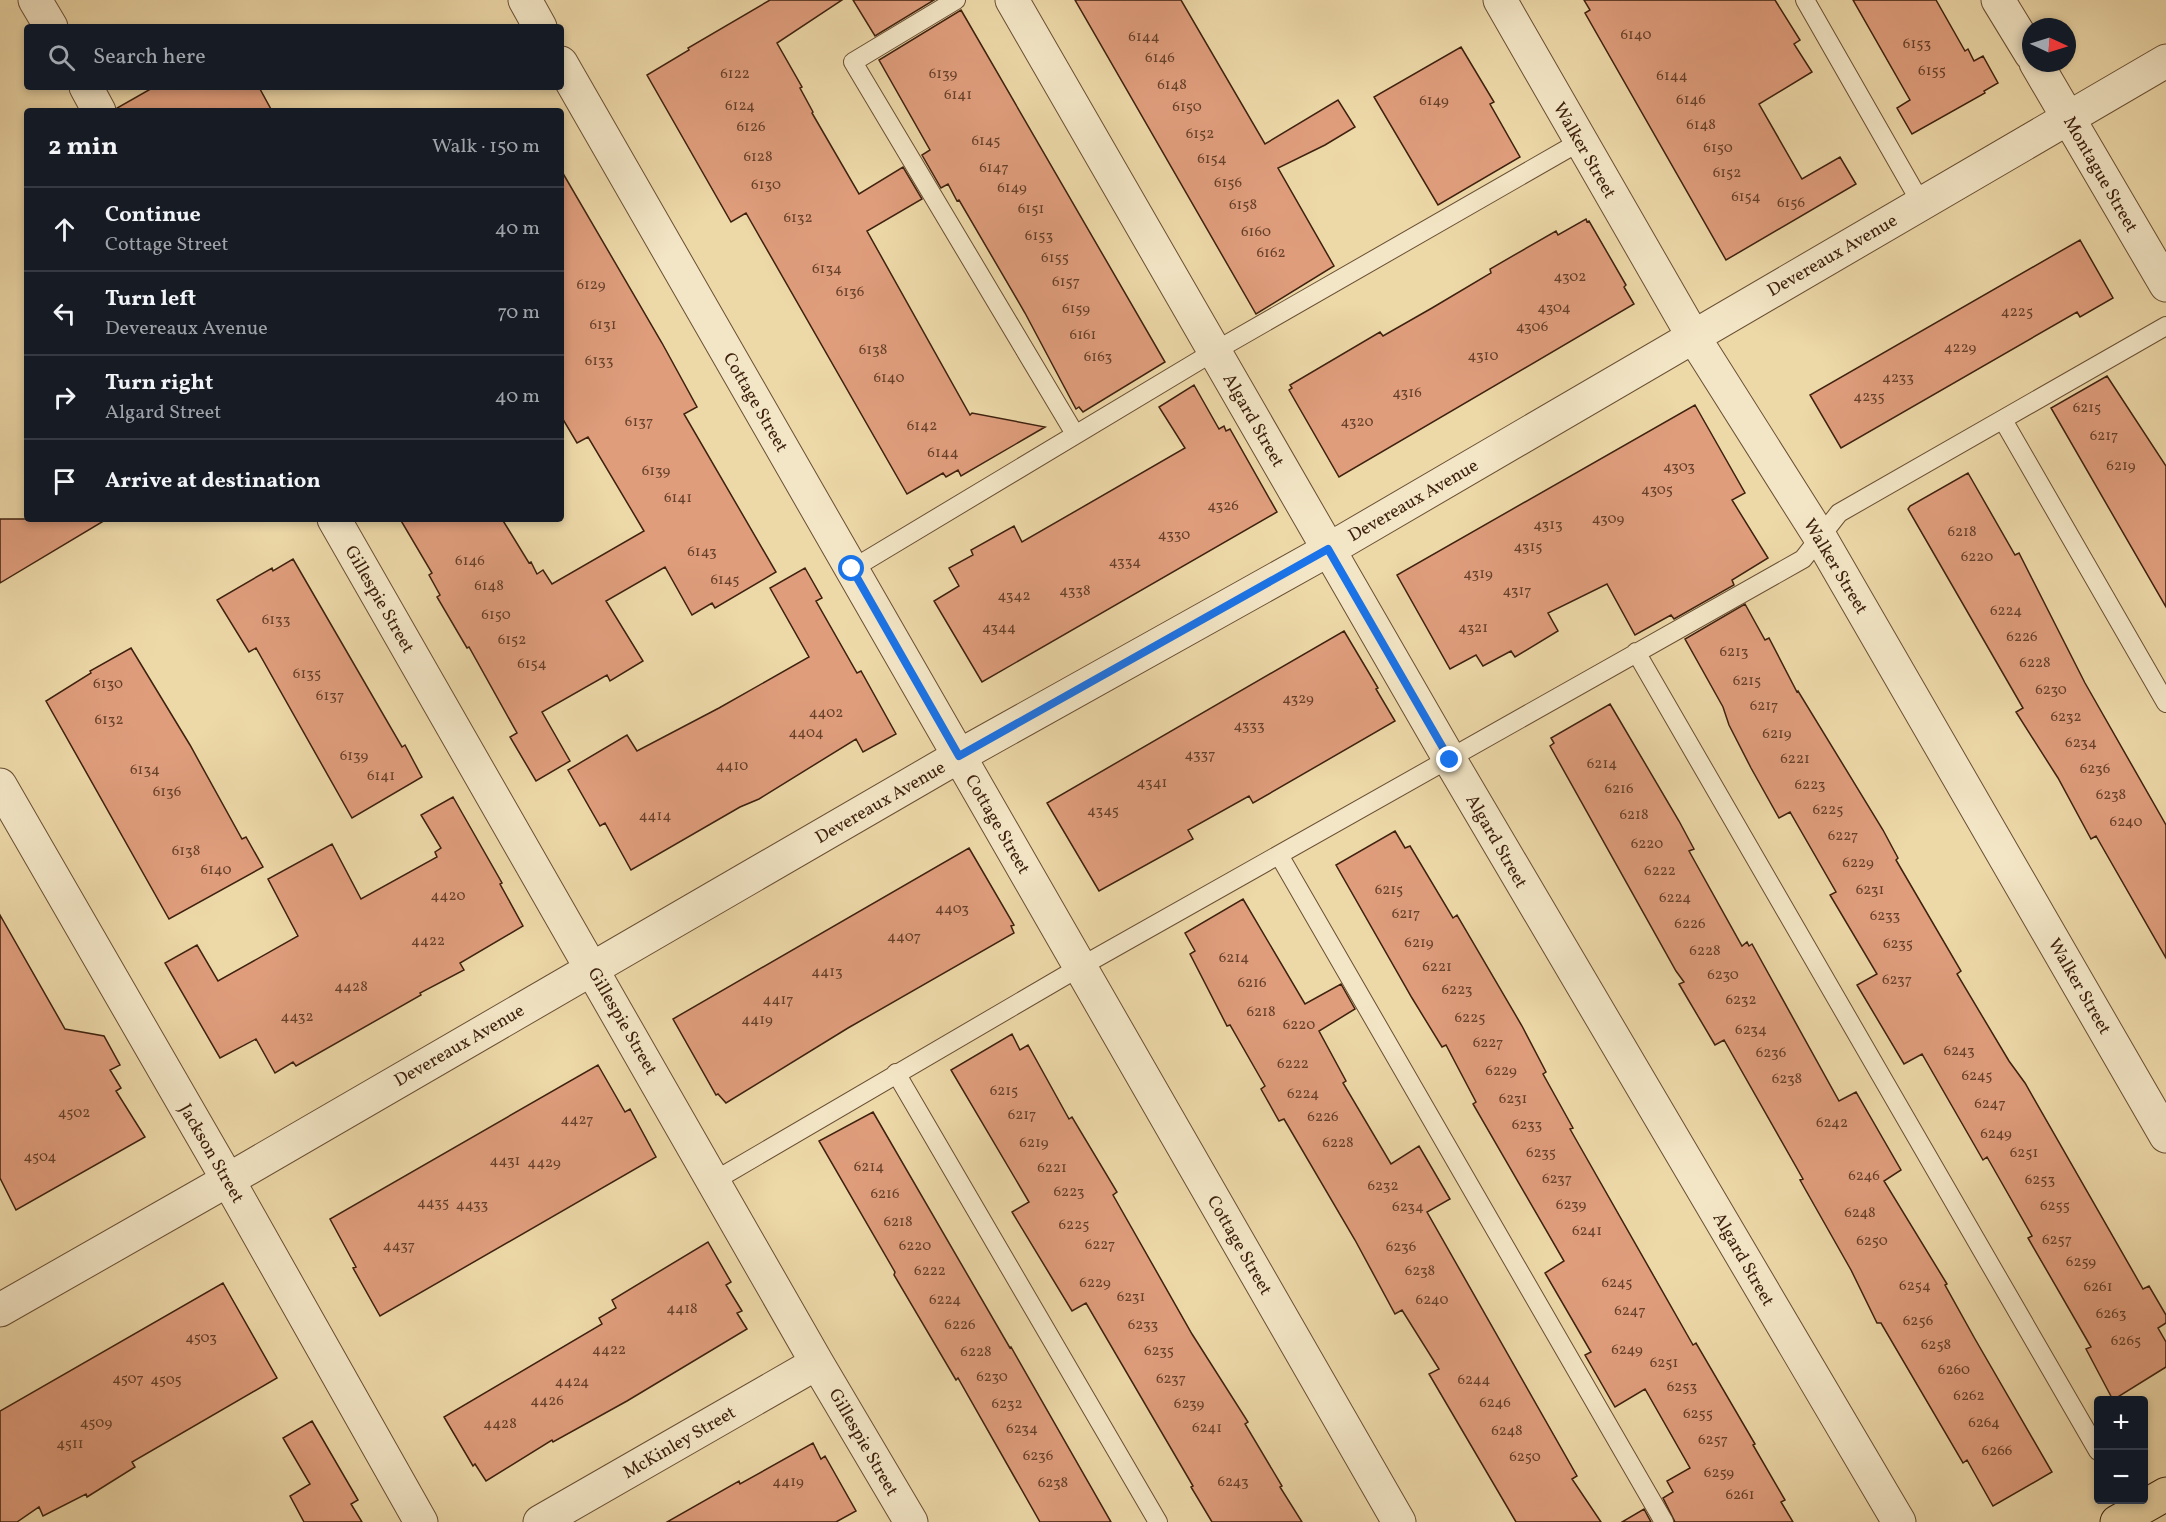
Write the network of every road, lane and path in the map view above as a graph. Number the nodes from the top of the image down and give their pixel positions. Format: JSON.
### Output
{"nodes":[{"id":1,"x":35,"y":0,"type":"edge"},
{"id":2,"x":525,"y":0,"type":"edge"},
{"id":3,"x":957,"y":0,"type":"edge"},
{"id":4,"x":1012,"y":0,"type":"edge"},
{"id":5,"x":1500,"y":0,"type":"edge"},
{"id":6,"x":1805,"y":0,"type":"edge"},
{"id":7,"x":1998,"y":0,"type":"edge"},
{"id":8,"x":49,"y":24,"type":"edge"},
{"id":9,"x":538,"y":24,"type":"edge"},
{"id":10,"x":2022,"y":39,"type":"edge"},
{"id":11,"x":2166,"y":61,"type":"edge"},
{"id":12,"x":564,"y":68,"type":"edge"},
{"id":13,"x":2041,"y":72,"type":"edge"},
{"id":14,"x":88,"y":90,"type":"edge"},
{"id":15,"x":97,"y":108,"type":"edge"},
{"id":16,"x":2068,"y":117,"type":"junction"},
{"id":17,"x":1581,"y":141,"type":"junction"},
{"id":18,"x":1921,"y":203,"type":"junction"},
{"id":19,"x":2166,"y":285,"type":"edge"},
{"id":20,"x":2166,"y":326,"type":"edge"},
{"id":21,"x":1692,"y":336,"type":"junction"},
{"id":22,"x":1215,"y":351,"type":"junction"},
{"id":23,"x":2003,"y":420,"type":"junction"},
{"id":24,"x":1075,"y":434,"type":"junction"},
{"id":25,"x":336,"y":522,"type":"edge"},
{"id":26,"x":1820,"y":537,"type":"junction"},
{"id":27,"x":1328,"y":549,"type":"junction"},
{"id":28,"x":852,"y":569,"type":"junction"},
{"id":29,"x":1636,"y":652,"type":"junction"},
{"id":30,"x":2166,"y":703,"type":"edge"},
{"id":31,"x":959,"y":756,"type":"junction"},
{"id":32,"x":1450,"y":760,"type":"junction"},
{"id":33,"x":0,"y":785,"type":"edge"},
{"id":34,"x":1279,"y":855,"type":"junction"},
{"id":35,"x":1080,"y":967,"type":"junction"},
{"id":36,"x":592,"y":968,"type":"junction"},
{"id":37,"x":896,"y":1073,"type":"junction"},
{"id":38,"x":2158,"y":1102,"type":"edge"},
{"id":39,"x":2166,"y":1136,"type":"edge"},
{"id":40,"x":228,"y":1180,"type":"junction"},
{"id":41,"x":714,"y":1181,"type":"junction"},
{"id":42,"x":0,"y":1310,"type":"edge"},
{"id":43,"x":817,"y":1362,"type":"junction"},
{"id":44,"x":2097,"y":1450,"type":"edge"},
{"id":45,"x":2166,"y":1494,"type":"edge"},
{"id":46,"x":2129,"y":1514,"type":"edge"},
{"id":47,"x":421,"y":1522,"type":"edge"},
{"id":48,"x":540,"y":1522,"type":"edge"},
{"id":49,"x":911,"y":1522,"type":"edge"},
{"id":50,"x":1158,"y":1522,"type":"edge"},
{"id":51,"x":1399,"y":1522,"type":"edge"},
{"id":52,"x":1664,"y":1522,"type":"edge"},
{"id":53,"x":1899,"y":1522,"type":"edge"}],
"edges":[{"from":1,"to":8,"type":"street"},
{"from":2,"to":9,"type":"street"},
{"from":3,"to":24,"type":"lane"},
{"from":4,"to":22,"type":"street","name":"Algard Street"},
{"from":5,"to":17,"type":"street","name":"Walker Street"},
{"from":6,"to":18,"type":"lane"},
{"from":7,"to":10,"type":"street"},
{"from":11,"to":16,"type":"street","name":"Devereaux Avenue"},
{"from":12,"to":28,"type":"street","name":"Cottage Street"},
{"from":13,"to":16,"type":"street","name":"Montague Street"},
{"from":14,"to":15,"type":"street"},
{"from":16,"to":18,"type":"street","name":"Devereaux Avenue"},
{"from":16,"to":19,"type":"street","name":"Montague Street"},
{"from":17,"to":21,"type":"street","name":"Walker Street"},
{"from":17,"to":22,"type":"lane"},
{"from":18,"to":21,"type":"street","name":"Devereaux Avenue"},
{"from":20,"to":23,"type":"lane"},
{"from":21,"to":26,"type":"street","name":"Walker Street"},
{"from":21,"to":27,"type":"street","name":"Devereaux Avenue"},
{"from":22,"to":24,"type":"lane"},
{"from":22,"to":27,"type":"street","name":"Algard Street"},
{"from":23,"to":26,"type":"lane"},
{"from":23,"to":30,"type":"lane"},
{"from":24,"to":28,"type":"lane"},
{"from":25,"to":36,"type":"street","name":"Gillespie Street"},
{"from":26,"to":29,"type":"lane"},
{"from":26,"to":38,"type":"street","name":"Walker Street"},
{"from":27,"to":31,"type":"street","name":"Devereaux Avenue"},
{"from":27,"to":32,"type":"street","name":"Algard Street"},
{"from":28,"to":31,"type":"street","name":"Cottage Street"},
{"from":29,"to":32,"type":"lane"},
{"from":29,"to":44,"type":"lane"},
{"from":31,"to":35,"type":"street","name":"Cottage Street"},
{"from":31,"to":36,"type":"street","name":"Devereaux Avenue"},
{"from":32,"to":34,"type":"lane"},
{"from":32,"to":53,"type":"street","name":"Algard Street"},
{"from":33,"to":40,"type":"street","name":"Jackson Street"},
{"from":34,"to":35,"type":"lane"},
{"from":34,"to":52,"type":"lane"},
{"from":35,"to":37,"type":"lane"},
{"from":35,"to":51,"type":"street","name":"Cottage Street"},
{"from":36,"to":40,"type":"street","name":"Devereaux Avenue"},
{"from":36,"to":41,"type":"street","name":"Gillespie Street"},
{"from":37,"to":41,"type":"lane"},
{"from":37,"to":50,"type":"lane"},
{"from":38,"to":39,"type":"street","name":"Walker Street"},
{"from":40,"to":42,"type":"street","name":"Devereaux Avenue"},
{"from":40,"to":47,"type":"street","name":"Jackson Street"},
{"from":41,"to":43,"type":"street","name":"Gillespie Street"},
{"from":43,"to":48,"type":"street","name":"McKinley Street"},
{"from":43,"to":49,"type":"street","name":"Gillespie Street"},
{"from":45,"to":46,"type":"highway"}]}
